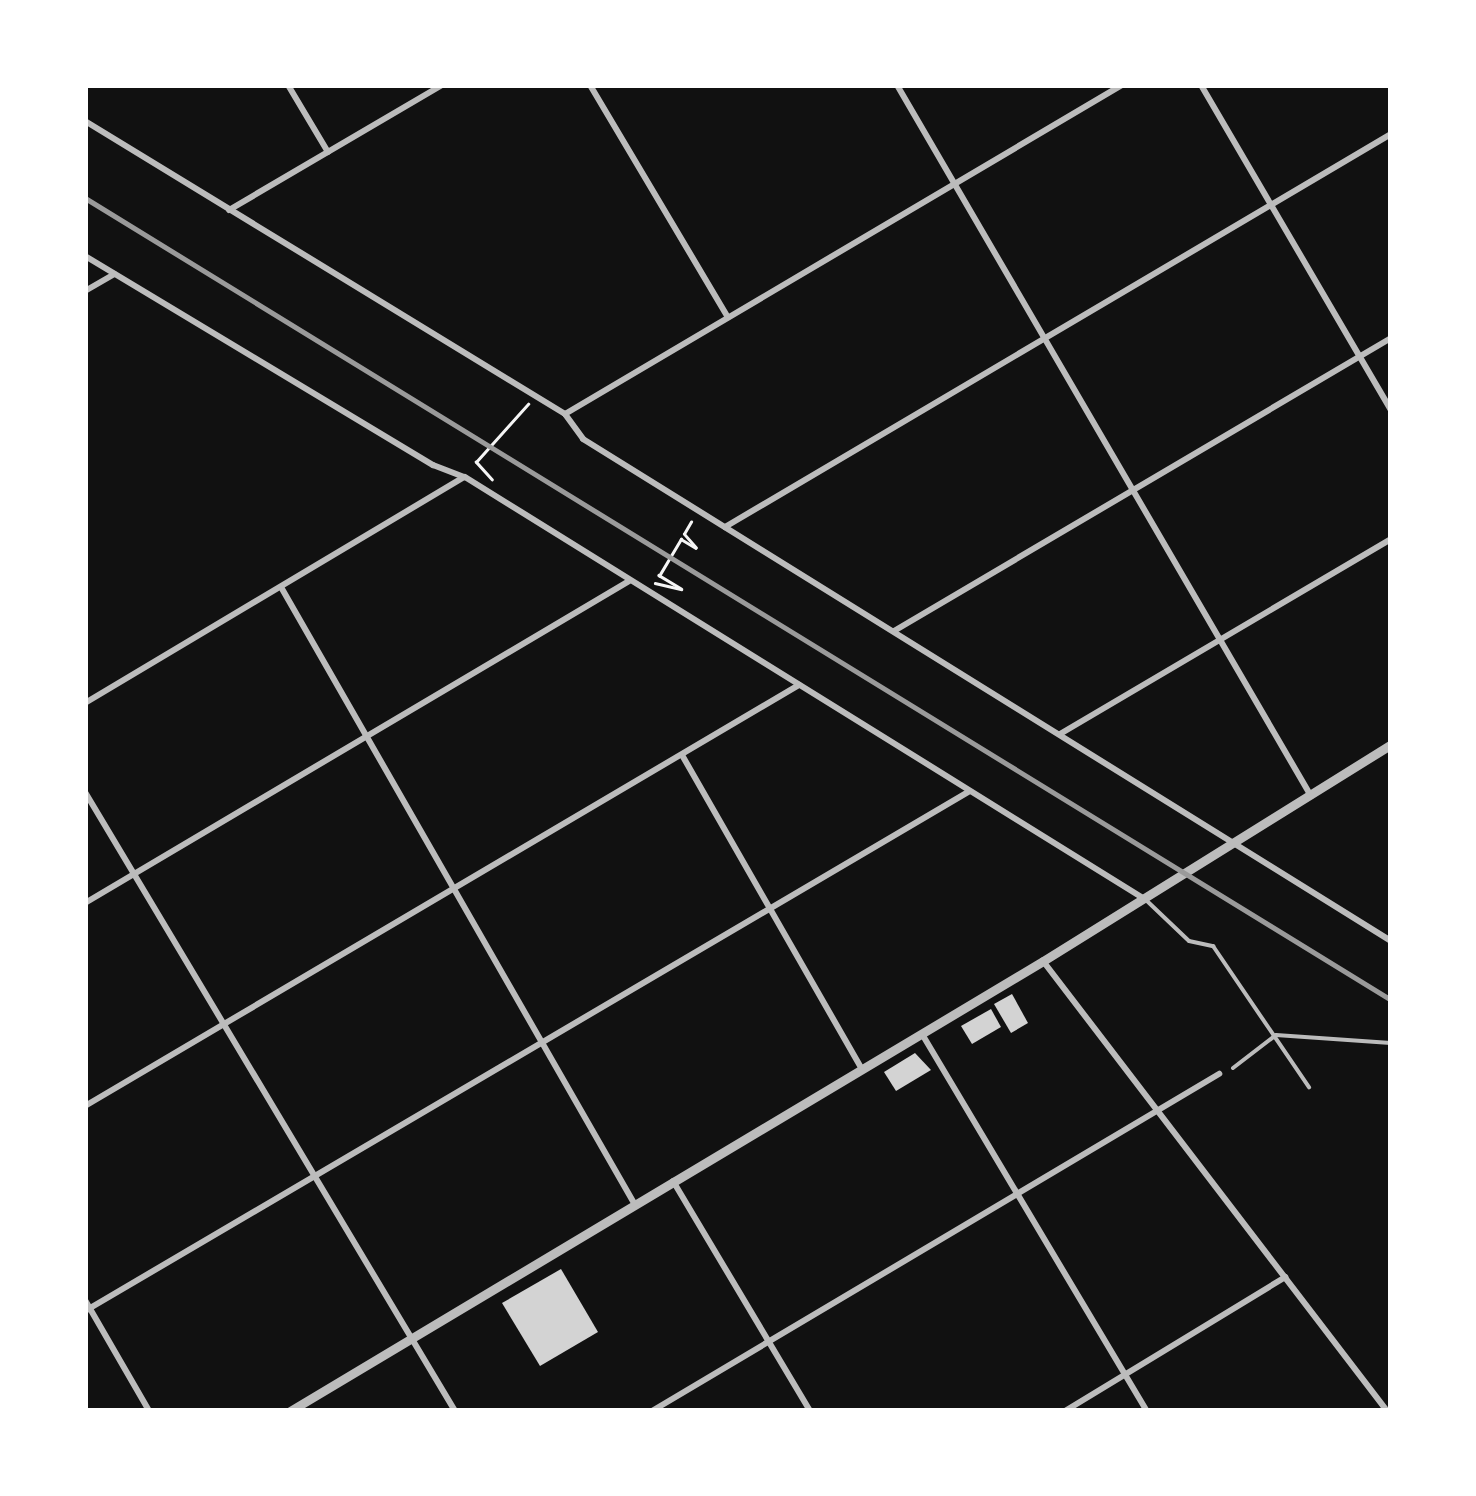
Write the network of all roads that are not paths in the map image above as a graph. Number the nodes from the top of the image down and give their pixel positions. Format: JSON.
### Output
{"nodes":[{"id":1,"x":288,"y":85,"type":"edge"},
{"id":2,"x":442,"y":85,"type":"edge"},
{"id":3,"x":590,"y":85,"type":"edge"},
{"id":4,"x":897,"y":85,"type":"edge"},
{"id":5,"x":1122,"y":85,"type":"edge"},
{"id":6,"x":1202,"y":85,"type":"edge"},
{"id":7,"x":85,"y":121,"type":"edge"},
{"id":8,"x":1391,"y":134,"type":"edge"},
{"id":9,"x":328,"y":152,"type":"junction"},
{"id":10,"x":952,"y":185,"type":"junction"},
{"id":11,"x":1273,"y":204,"type":"junction"},
{"id":12,"x":230,"y":210,"type":"junction"},
{"id":13,"x":85,"y":256,"type":"edge"},
{"id":14,"x":114,"y":274,"type":"junction"},
{"id":15,"x":85,"y":291,"type":"edge"},
{"id":16,"x":728,"y":318,"type":"junction"},
{"id":17,"x":1391,"y":338,"type":"edge"},
{"id":18,"x":1043,"y":339,"type":"junction"},
{"id":19,"x":1360,"y":356,"type":"junction"},
{"id":20,"x":1391,"y":410,"type":"edge"},
{"id":21,"x":565,"y":414,"type":"junction"},
{"id":22,"x":465,"y":477,"type":"junction"},
{"id":23,"x":1132,"y":491,"type":"junction"},
{"id":24,"x":724,"y":528,"type":"junction"},
{"id":25,"x":1391,"y":539,"type":"edge"},
{"id":26,"x":629,"y":581,"type":"junction"},
{"id":27,"x":281,"y":587,"type":"junction"},
{"id":28,"x":894,"y":631,"type":"junction"},
{"id":29,"x":1219,"y":640,"type":"junction"},
{"id":30,"x":800,"y":685,"type":"junction"},
{"id":31,"x":85,"y":702,"type":"edge"},
{"id":32,"x":1060,"y":734,"type":"junction"},
{"id":33,"x":367,"y":736,"type":"junction"},
{"id":34,"x":1391,"y":744,"type":"edge"},
{"id":35,"x":682,"y":755,"type":"junction"},
{"id":36,"x":970,"y":791,"type":"junction"},
{"id":37,"x":85,"y":792,"type":"edge"},
{"id":38,"x":1310,"y":796,"type":"junction"},
{"id":39,"x":1230,"y":845,"type":"junction"},
{"id":40,"x":134,"y":874,"type":"junction"},
{"id":41,"x":454,"y":888,"type":"junction"},
{"id":42,"x":1143,"y":898,"type":"junction"},
{"id":43,"x":85,"y":903,"type":"edge"},
{"id":44,"x":770,"y":909,"type":"junction"},
{"id":45,"x":1391,"y":941,"type":"edge"},
{"id":46,"x":1043,"y":961,"type":"junction"},
{"id":47,"x":224,"y":1024,"type":"junction"},
{"id":48,"x":922,"y":1034,"type":"junction"},
{"id":49,"x":1276,"y":1035,"type":"junction"},
{"id":50,"x":543,"y":1042,"type":"junction"},
{"id":51,"x":1391,"y":1043,"type":"edge"},
{"id":52,"x":861,"y":1068,"type":"junction"},
{"id":53,"x":1233,"y":1068,"type":"dead end"},
{"id":54,"x":1219,"y":1074,"type":"dead end"},
{"id":55,"x":1310,"y":1087,"type":"dead end"},
{"id":56,"x":85,"y":1106,"type":"edge"},
{"id":57,"x":1154,"y":1113,"type":"junction"},
{"id":58,"x":315,"y":1176,"type":"junction"},
{"id":59,"x":673,"y":1180,"type":"junction"},
{"id":60,"x":1016,"y":1198,"type":"junction"},
{"id":61,"x":634,"y":1203,"type":"junction"},
{"id":62,"x":1285,"y":1277,"type":"junction"},
{"id":63,"x":85,"y":1300,"type":"edge"},
{"id":64,"x":88,"y":1310,"type":"edge"},
{"id":65,"x":411,"y":1336,"type":"junction"},
{"id":66,"x":767,"y":1340,"type":"junction"},
{"id":67,"x":1126,"y":1375,"type":"junction"},
{"id":68,"x":149,"y":1411,"type":"edge"},
{"id":69,"x":290,"y":1411,"type":"edge"},
{"id":70,"x":455,"y":1411,"type":"edge"},
{"id":71,"x":652,"y":1411,"type":"edge"},
{"id":72,"x":810,"y":1411,"type":"edge"},
{"id":73,"x":1065,"y":1411,"type":"edge"},
{"id":74,"x":1147,"y":1411,"type":"edge"},
{"id":75,"x":1386,"y":1411,"type":"edge"}],
"edges":[{"from":1,"to":9,"type":"street"},
{"from":2,"to":9,"type":"street"},
{"from":3,"to":16,"type":"street"},
{"from":4,"to":10,"type":"street"},
{"from":5,"to":10,"type":"street"},
{"from":6,"to":11,"type":"street"},
{"from":7,"to":12,"type":"street"},
{"from":8,"to":11,"type":"street"},
{"from":9,"to":12,"type":"street"},
{"from":10,"to":16,"type":"street"},
{"from":10,"to":18,"type":"street"},
{"from":11,"to":18,"type":"street"},
{"from":11,"to":19,"type":"street"},
{"from":12,"to":21,"type":"street"},
{"from":13,"to":14,"type":"street"},
{"from":14,"to":15,"type":"street"},
{"from":14,"to":22,"type":"street"},
{"from":16,"to":21,"type":"street"},
{"from":17,"to":19,"type":"street"},
{"from":18,"to":23,"type":"street"},
{"from":18,"to":24,"type":"street"},
{"from":19,"to":20,"type":"street"},
{"from":19,"to":23,"type":"street"},
{"from":21,"to":24,"type":"street"},
{"from":22,"to":26,"type":"street"},
{"from":22,"to":27,"type":"street"},
{"from":23,"to":28,"type":"street"},
{"from":23,"to":29,"type":"street"},
{"from":24,"to":28,"type":"street"},
{"from":25,"to":29,"type":"street"},
{"from":26,"to":30,"type":"street"},
{"from":26,"to":33,"type":"street"},
{"from":27,"to":31,"type":"street"},
{"from":27,"to":33,"type":"street"},
{"from":28,"to":32,"type":"street"},
{"from":29,"to":32,"type":"street"},
{"from":29,"to":38,"type":"street"},
{"from":30,"to":35,"type":"street"},
{"from":30,"to":36,"type":"street"},
{"from":32,"to":39,"type":"street"},
{"from":33,"to":40,"type":"street"},
{"from":33,"to":41,"type":"street"},
{"from":34,"to":38,"type":"street"},
{"from":35,"to":41,"type":"street"},
{"from":35,"to":44,"type":"street"},
{"from":36,"to":42,"type":"street"},
{"from":36,"to":44,"type":"street"},
{"from":37,"to":40,"type":"street"},
{"from":38,"to":39,"type":"street"},
{"from":39,"to":42,"type":"street"},
{"from":39,"to":45,"type":"street"},
{"from":40,"to":43,"type":"street"},
{"from":40,"to":47,"type":"street"},
{"from":41,"to":47,"type":"street"},
{"from":41,"to":50,"type":"street"},
{"from":42,"to":46,"type":"street"},
{"from":42,"to":49,"type":"lane"},
{"from":44,"to":50,"type":"street"},
{"from":44,"to":52,"type":"street"},
{"from":46,"to":48,"type":"street"},
{"from":46,"to":57,"type":"street"},
{"from":47,"to":56,"type":"street"},
{"from":47,"to":58,"type":"street"},
{"from":48,"to":52,"type":"street"},
{"from":48,"to":60,"type":"street"},
{"from":49,"to":51,"type":"lane"},
{"from":49,"to":53,"type":"lane"},
{"from":49,"to":55,"type":"lane"},
{"from":50,"to":58,"type":"street"},
{"from":50,"to":61,"type":"street"},
{"from":52,"to":59,"type":"street"},
{"from":54,"to":57,"type":"street"},
{"from":57,"to":60,"type":"street"},
{"from":57,"to":62,"type":"street"},
{"from":58,"to":64,"type":"street"},
{"from":58,"to":65,"type":"street"},
{"from":59,"to":61,"type":"street"},
{"from":59,"to":66,"type":"street"},
{"from":60,"to":66,"type":"street"},
{"from":60,"to":67,"type":"street"},
{"from":61,"to":65,"type":"street"},
{"from":62,"to":67,"type":"street"},
{"from":62,"to":75,"type":"street"},
{"from":63,"to":64,"type":"street"},
{"from":64,"to":68,"type":"street"},
{"from":65,"to":69,"type":"street"},
{"from":65,"to":70,"type":"street"},
{"from":66,"to":71,"type":"street"},
{"from":66,"to":72,"type":"street"},
{"from":67,"to":73,"type":"street"},
{"from":67,"to":74,"type":"street"}]}
